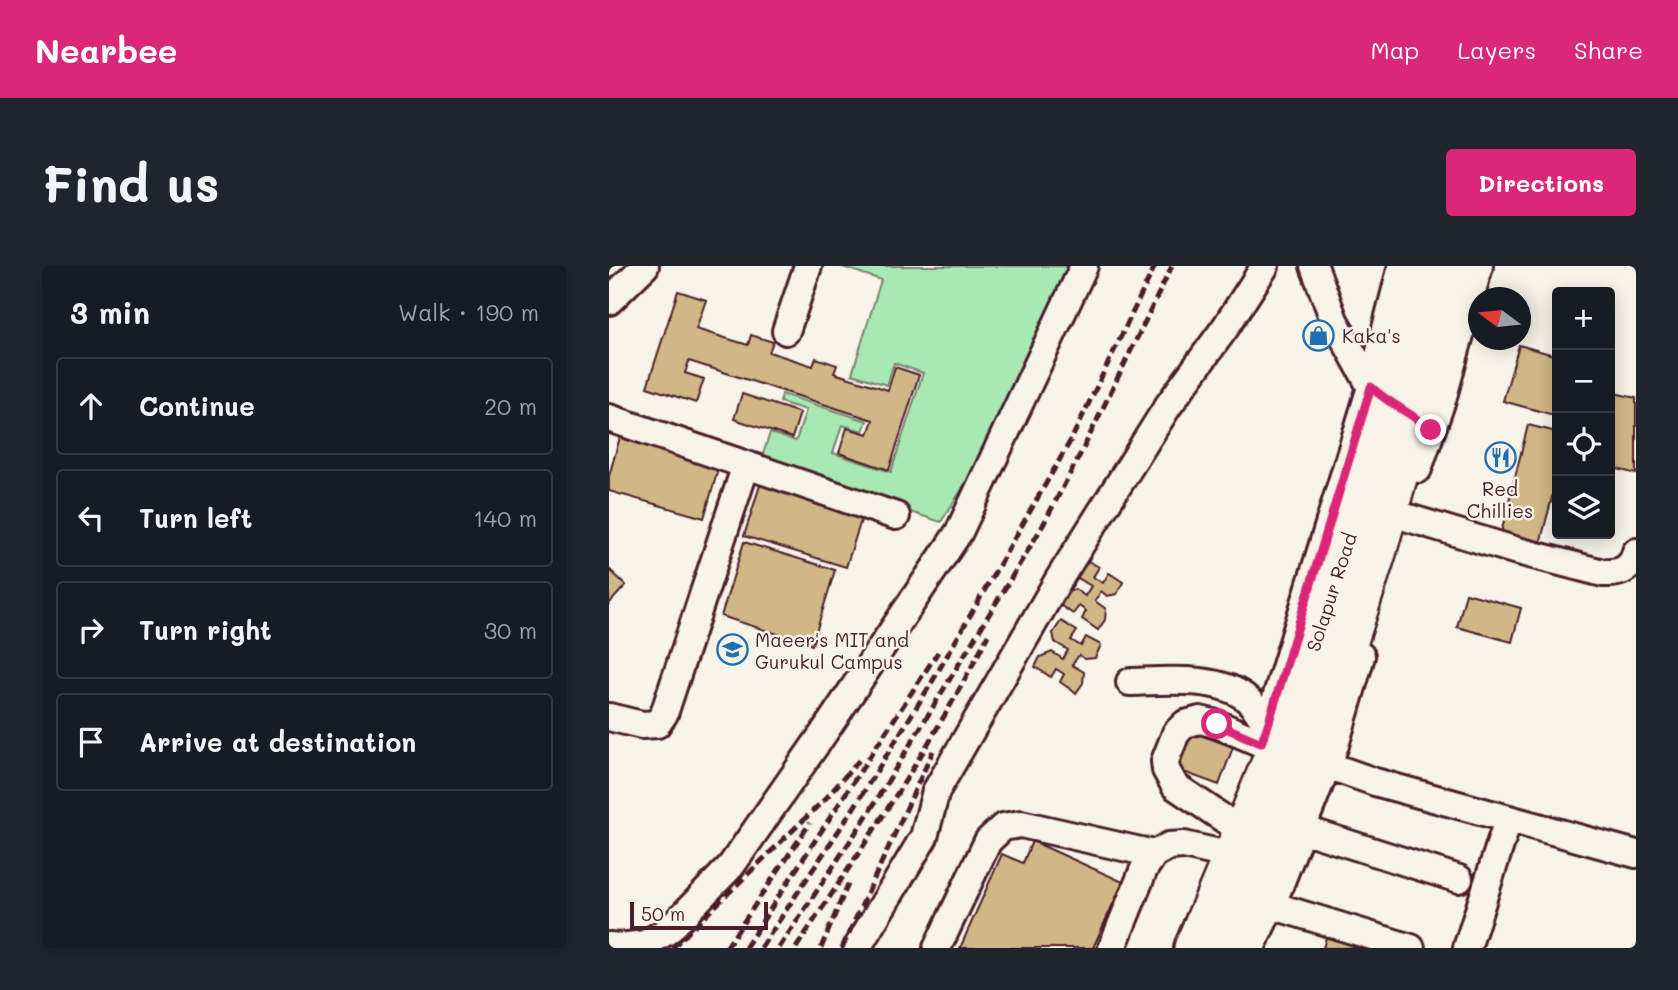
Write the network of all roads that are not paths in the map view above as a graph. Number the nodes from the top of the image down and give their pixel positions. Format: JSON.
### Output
{"nodes":[{"id":1,"x":645,"y":266,"type":"edge"},
{"id":2,"x":808,"y":266,"type":"edge"},
{"id":3,"x":1084,"y":266,"type":"edge"},
{"id":4,"x":1265,"y":266,"type":"edge"},
{"id":5,"x":1314,"y":266,"type":"edge"},
{"id":6,"x":1402,"y":266,"type":"edge"},
{"id":7,"x":1424,"y":266,"type":"edge"},
{"id":8,"x":1457,"y":266,"type":"edge"},
{"id":9,"x":1479,"y":266,"type":"edge"},
{"id":10,"x":609,"y":301,"type":"edge"},
{"id":11,"x":786,"y":331,"type":"dead end"},
{"id":12,"x":1416,"y":353,"type":"junction"},
{"id":13,"x":1401,"y":409,"type":"junction"},
{"id":14,"x":609,"y":418,"type":"edge"},
{"id":15,"x":745,"y":465,"type":"junction"},
{"id":16,"x":1396,"y":514,"type":"junction"},
{"id":17,"x":896,"y":516,"type":"dead end"},
{"id":18,"x":1635,"y":558,"type":"edge"},
{"id":19,"x":1130,"y":682,"type":"dead end"},
{"id":20,"x":612,"y":725,"type":"edge"},
{"id":21,"x":1285,"y":747,"type":"junction"},
{"id":22,"x":1508,"y":820,"type":"junction"},
{"id":23,"x":1302,"y":829,"type":"junction"},
{"id":24,"x":1229,"y":839,"type":"junction"},
{"id":25,"x":1154,"y":854,"type":"junction"},
{"id":26,"x":1636,"y":854,"type":"edge"},
{"id":27,"x":1459,"y":879,"type":"dead end"},
{"id":28,"x":1271,"y":905,"type":"junction"},
{"id":29,"x":609,"y":946,"type":"edge"},
{"id":30,"x":857,"y":948,"type":"edge"},
{"id":31,"x":937,"y":948,"type":"edge"},
{"id":32,"x":1112,"y":948,"type":"edge"},
{"id":33,"x":1175,"y":948,"type":"edge"},
{"id":34,"x":1193,"y":948,"type":"edge"},
{"id":35,"x":1230,"y":948,"type":"edge"},
{"id":36,"x":1251,"y":948,"type":"edge"},
{"id":37,"x":1411,"y":948,"type":"edge"},
{"id":38,"x":1467,"y":948,"type":"edge"}],
"edges":[{"from":1,"to":10,"type":"street"},
{"from":2,"to":11,"type":"street"},
{"from":3,"to":29,"type":"street"},
{"from":4,"to":30,"type":"street"},
{"from":5,"to":13,"type":"street"},
{"from":6,"to":13,"type":"street"},
{"from":7,"to":12,"type":"highway","name":"Solapur Road"},
{"from":8,"to":12,"type":"highway","name":"Solapur Road"},
{"from":9,"to":13,"type":"street"},
{"from":12,"to":13,"type":"highway","name":"Solapur Road"},
{"from":13,"to":16,"type":"highway","name":"Solapur Road"},
{"from":13,"to":21,"type":"highway","name":"Solapur Road"},
{"from":14,"to":15,"type":"street"},
{"from":15,"to":17,"type":"street"},
{"from":15,"to":20,"type":"street"},
{"from":16,"to":18,"type":"street"},
{"from":16,"to":21,"type":"highway","name":"Solapur Road"},
{"from":19,"to":21,"type":"street"},
{"from":21,"to":22,"type":"street"},
{"from":21,"to":23,"type":"street"},
{"from":21,"to":24,"type":"highway","name":"Solapur Road"},
{"from":21,"to":24,"type":"street"},
{"from":21,"to":35,"type":"highway","name":"Solapur Road"},
{"from":22,"to":26,"type":"street"},
{"from":22,"to":38,"type":"street"},
{"from":23,"to":27,"type":"street"},
{"from":23,"to":28,"type":"street"},
{"from":24,"to":25,"type":"street"},
{"from":24,"to":33,"type":"street"},
{"from":24,"to":34,"type":"highway","name":"Solapur Road"},
{"from":25,"to":31,"type":"street"},
{"from":25,"to":32,"type":"street"},
{"from":28,"to":36,"type":"street"},
{"from":28,"to":37,"type":"street"}]}
